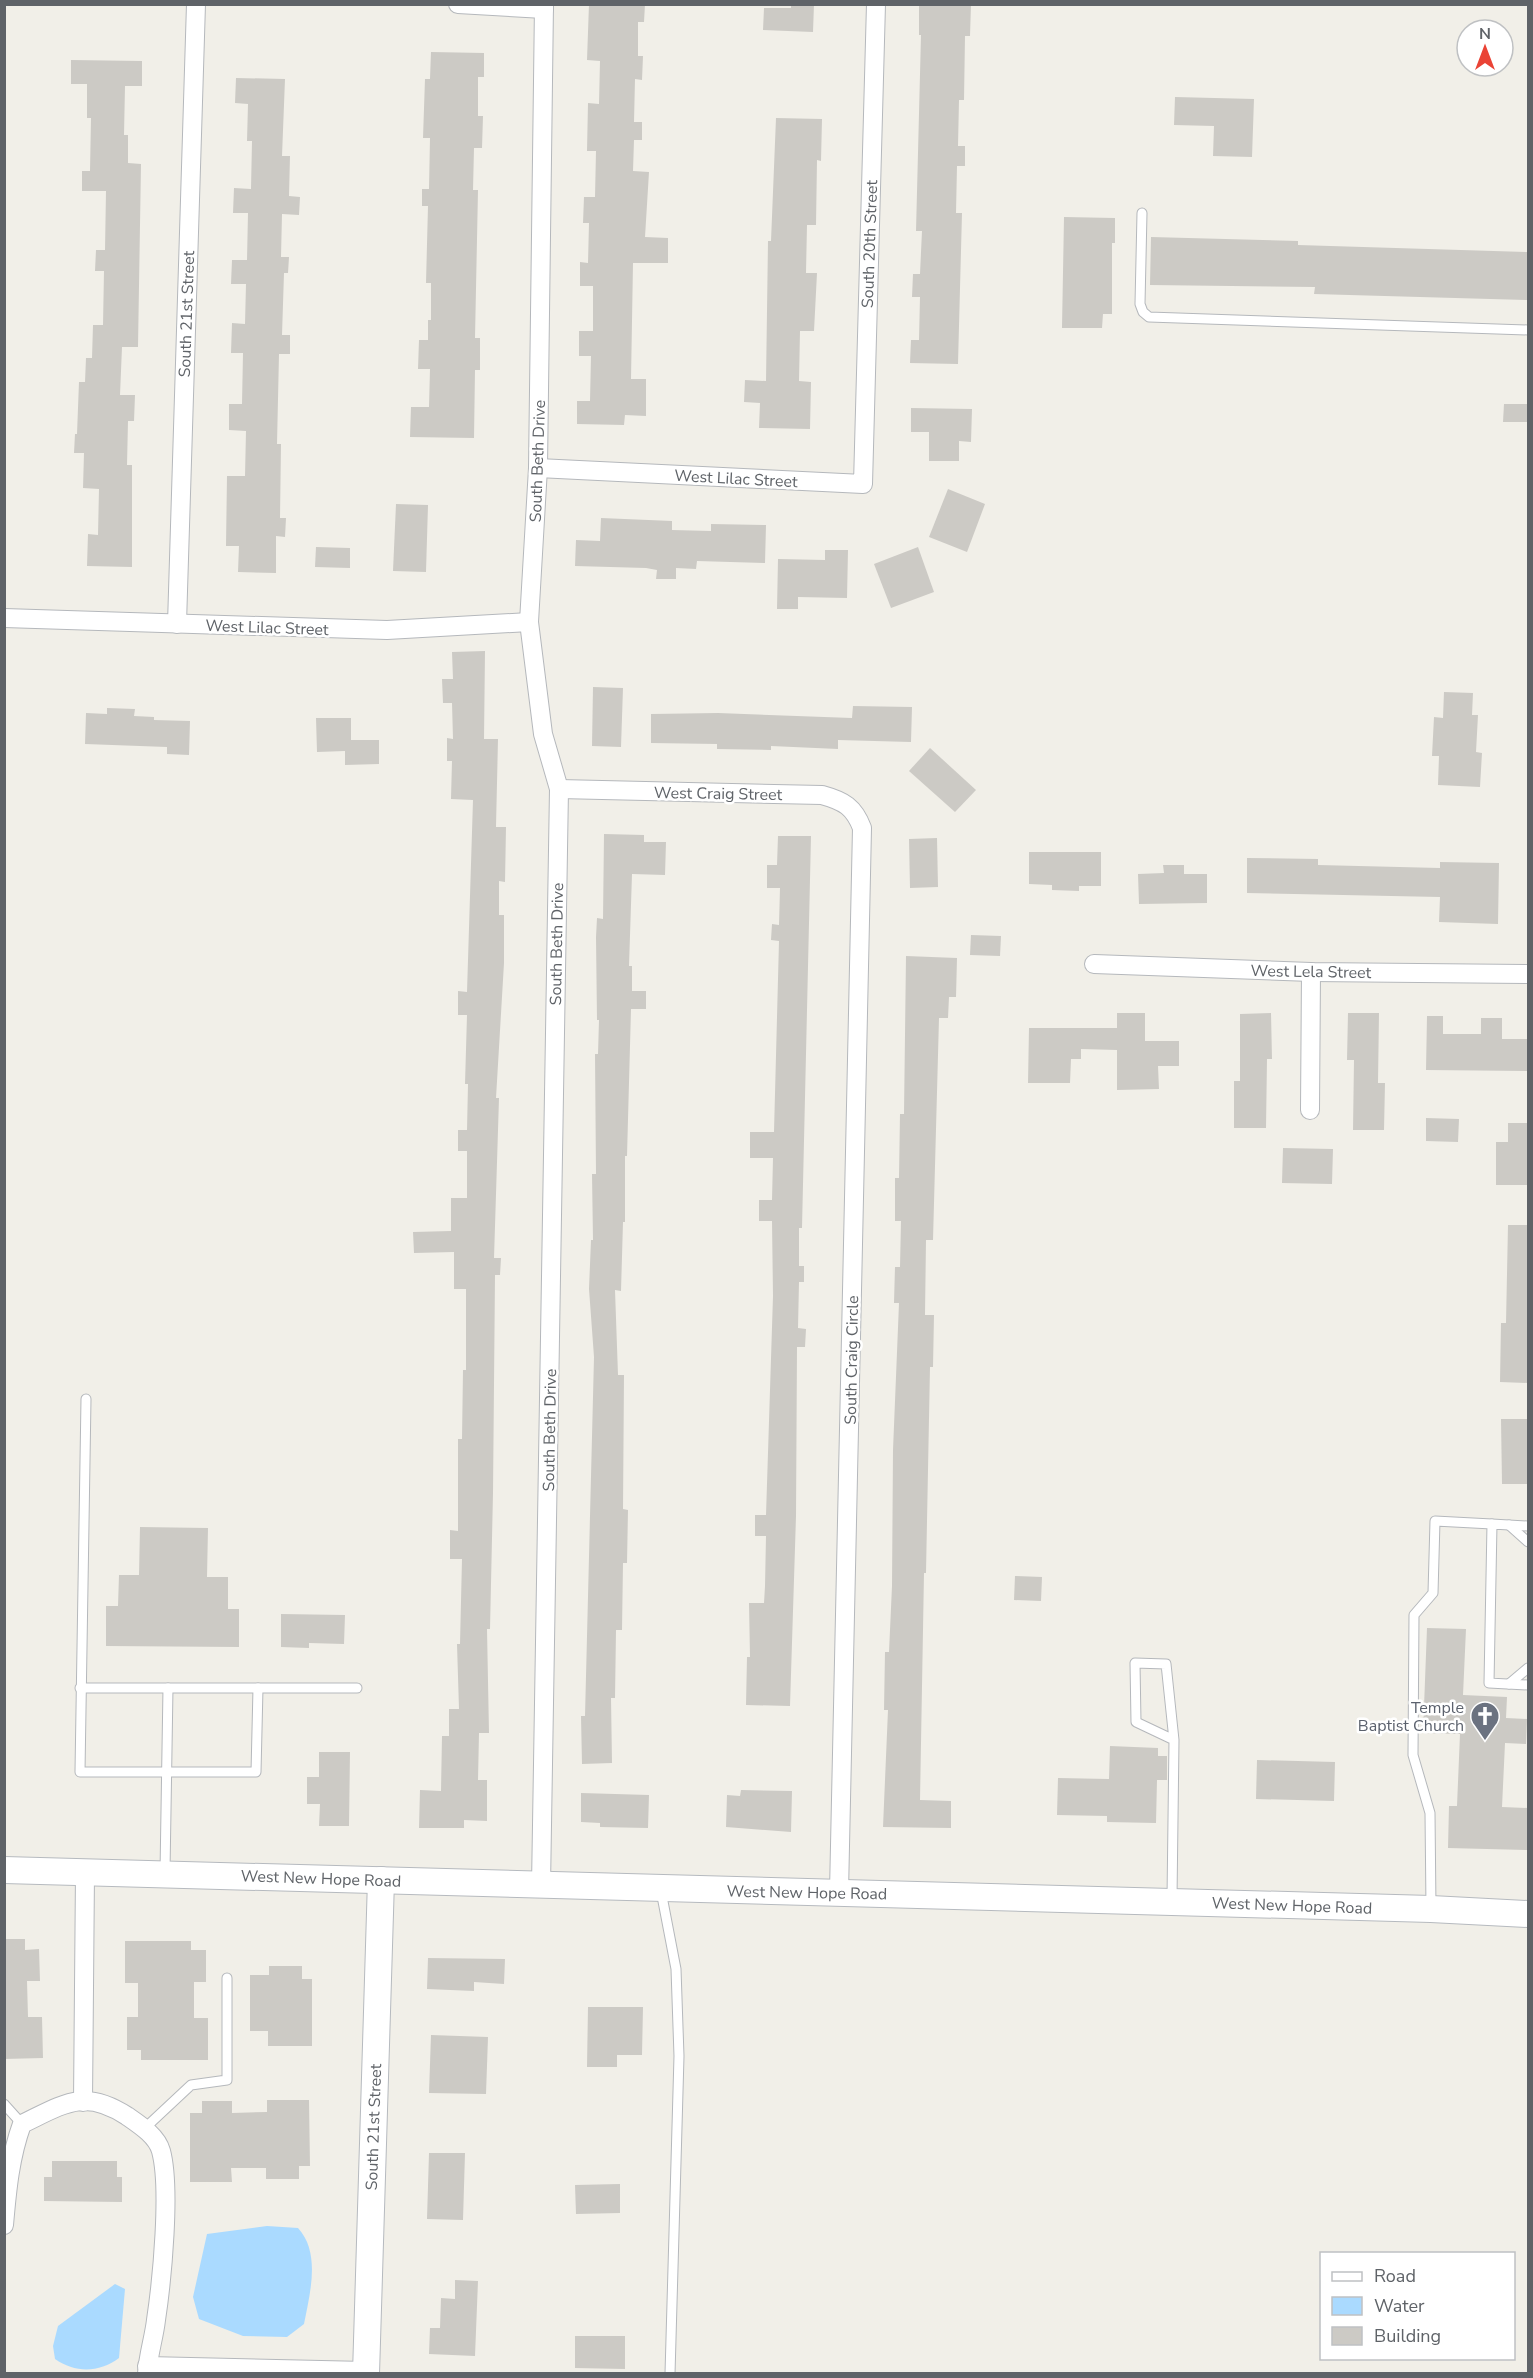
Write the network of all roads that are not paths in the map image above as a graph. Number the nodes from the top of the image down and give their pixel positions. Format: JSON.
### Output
{"nodes":[{"id":1,"x":195,"y":4,"type":"edge"},
{"id":2,"x":458,"y":4,"type":"edge"},
{"id":3,"x":876,"y":4,"type":"edge"},
{"id":4,"x":544,"y":7,"type":"edge"},
{"id":5,"x":1142,"y":213,"type":"dead end"},
{"id":6,"x":1528,"y":330,"type":"edge"},
{"id":7,"x":537,"y":468,"type":"junction"},
{"id":8,"x":863,"y":484,"type":"joint"},
{"id":9,"x":4,"y":618,"type":"edge"},
{"id":10,"x":529,"y":622,"type":"junction"},
{"id":11,"x":177,"y":624,"type":"junction"},
{"id":12,"x":559,"y":789,"type":"junction"},
{"id":13,"x":862,"y":828,"type":"joint"},
{"id":14,"x":1094,"y":964,"type":"dead end"},
{"id":15,"x":1311,"y":972,"type":"junction"},
{"id":16,"x":1528,"y":974,"type":"edge"},
{"id":17,"x":1310,"y":1110,"type":"dead end"},
{"id":18,"x":86,"y":1399,"type":"dead end"},
{"id":19,"x":1492,"y":1524,"type":"junction"},
{"id":20,"x":1509,"y":1525,"type":"junction"},
{"id":21,"x":1528,"y":1526,"type":"edge"},
{"id":22,"x":1528,"y":1542,"type":"edge"},
{"id":23,"x":1528,"y":1668,"type":"edge"},
{"id":24,"x":1509,"y":1684,"type":"junction"},
{"id":25,"x":1528,"y":1685,"type":"edge"},
{"id":26,"x":80,"y":1688,"type":"junction"},
{"id":27,"x":168,"y":1688,"type":"junction"},
{"id":28,"x":258,"y":1688,"type":"junction"},
{"id":29,"x":357,"y":1688,"type":"dead end"},
{"id":30,"x":1174,"y":1740,"type":"junction"},
{"id":31,"x":167,"y":1773,"type":"junction"},
{"id":32,"x":4,"y":1870,"type":"edge"},
{"id":33,"x":85,"y":1873,"type":"junction"},
{"id":34,"x":165,"y":1874,"type":"junction"},
{"id":35,"x":381,"y":1880,"type":"junction"},
{"id":36,"x":541,"y":1886,"type":"junction"},
{"id":37,"x":661,"y":1888,"type":"junction"},
{"id":38,"x":839,"y":1893,"type":"junction"},
{"id":39,"x":1172,"y":1902,"type":"junction"},
{"id":40,"x":1431,"y":1909,"type":"junction"},
{"id":41,"x":1528,"y":1914,"type":"edge"},
{"id":42,"x":226,"y":1978,"type":"dead end"},
{"id":43,"x":83,"y":2102,"type":"junction"},
{"id":44,"x":4,"y":2104,"type":"edge"},
{"id":45,"x":22,"y":2124,"type":"junction"},
{"id":46,"x":145,"y":2128,"type":"junction"},
{"id":47,"x":5,"y":2203,"type":"edge"},
{"id":48,"x":4,"y":2225,"type":"edge"},
{"id":49,"x":147,"y":2370,"type":"edge"},
{"id":50,"x":366,"y":2372,"type":"edge"},
{"id":51,"x":670,"y":2373,"type":"edge"}],
"edges":[{"from":1,"to":11,"type":"street","name":"South 21st Street"},
{"from":2,"to":4,"type":"street"},
{"from":3,"to":8,"type":"street","name":"South 20th Street"},
{"from":4,"to":7,"type":"street","name":"South Beth Drive"},
{"from":5,"to":6,"type":"lane"},
{"from":7,"to":8,"type":"street","name":"West Lilac Street"},
{"from":7,"to":10,"type":"street","name":"South Beth Drive"},
{"from":9,"to":11,"type":"street","name":"West Lilac Street"},
{"from":10,"to":11,"type":"street","name":"West Lilac Street"},
{"from":10,"to":12,"type":"street","name":"South Beth Drive"},
{"from":12,"to":13,"type":"street","name":"West Craig Street"},
{"from":12,"to":36,"type":"street","name":"South Beth Drive"},
{"from":13,"to":38,"type":"street","name":"South Craig Circle"},
{"from":14,"to":15,"type":"street","name":"West Lela Street"},
{"from":15,"to":16,"type":"street","name":"West Lela Street"},
{"from":15,"to":17,"type":"street"},
{"from":18,"to":26,"type":"lane"},
{"from":19,"to":20,"type":"lane"},
{"from":19,"to":24,"type":"lane"},
{"from":19,"to":40,"type":"lane"},
{"from":20,"to":21,"type":"lane"},
{"from":20,"to":22,"type":"lane"},
{"from":23,"to":24,"type":"lane"},
{"from":24,"to":25,"type":"lane"},
{"from":26,"to":27,"type":"lane"},
{"from":26,"to":31,"type":"lane"},
{"from":27,"to":28,"type":"lane"},
{"from":27,"to":31,"type":"lane"},
{"from":28,"to":29,"type":"lane"},
{"from":28,"to":31,"type":"lane"},
{"from":30,"to":30,"type":"lane"},
{"from":30,"to":39,"type":"lane"},
{"from":31,"to":34,"type":"lane"},
{"from":32,"to":33,"type":"main road","name":"West New Hope Road"},
{"from":33,"to":34,"type":"main road","name":"West New Hope Road"},
{"from":33,"to":43,"type":"street"},
{"from":34,"to":35,"type":"main road","name":"West New Hope Road"},
{"from":35,"to":36,"type":"main road","name":"West New Hope Road"},
{"from":35,"to":50,"type":"main road","name":"South 21st Street"},
{"from":36,"to":37,"type":"main road","name":"West New Hope Road"},
{"from":37,"to":38,"type":"main road","name":"West New Hope Road"},
{"from":37,"to":51,"type":"lane"},
{"from":38,"to":39,"type":"main road","name":"West New Hope Road"},
{"from":39,"to":40,"type":"main road","name":"West New Hope Road"},
{"from":40,"to":41,"type":"main road","name":"West New Hope Road"},
{"from":42,"to":46,"type":"lane"},
{"from":43,"to":45,"type":"street"},
{"from":43,"to":46,"type":"street"},
{"from":44,"to":45,"type":"lane"},
{"from":45,"to":47,"type":"street"},
{"from":46,"to":49,"type":"street"},
{"from":47,"to":48,"type":"street"},
{"from":49,"to":50,"type":"street"}]}
